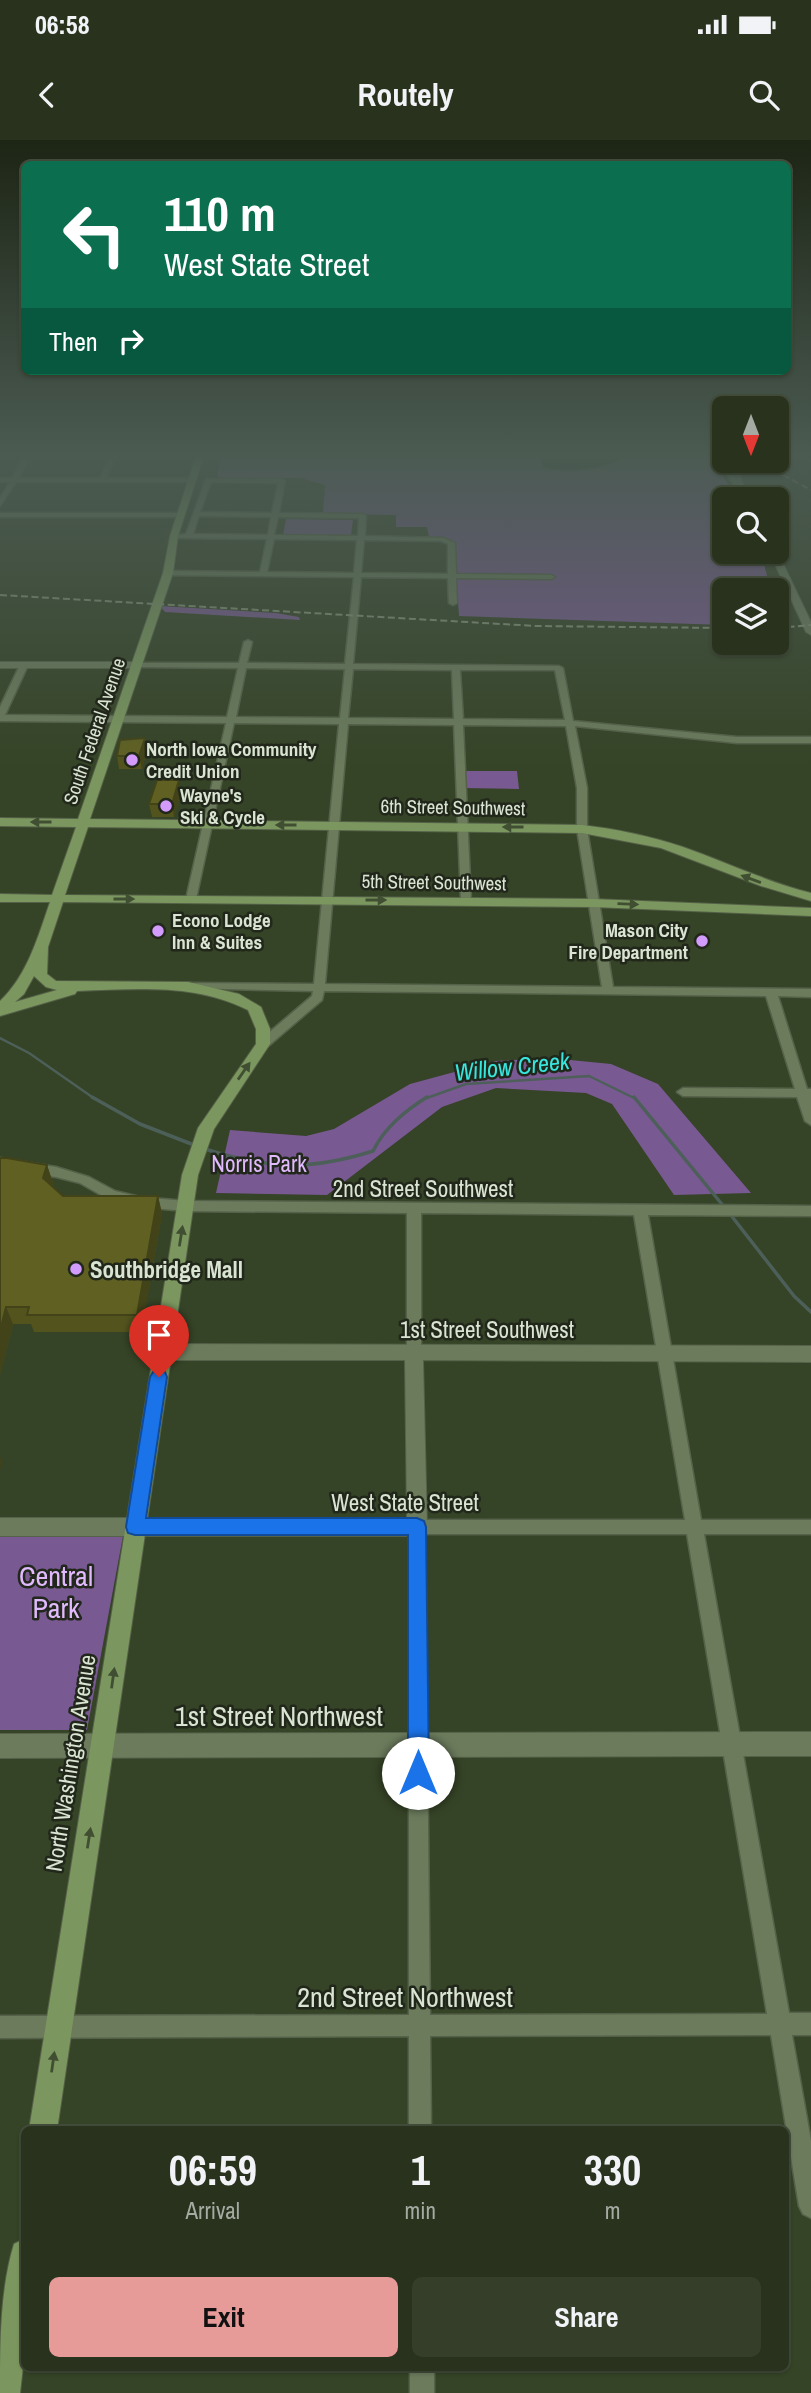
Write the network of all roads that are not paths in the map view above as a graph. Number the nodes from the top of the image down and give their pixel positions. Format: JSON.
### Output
{"nodes":[{"id":1,"x":170,"y":558,"type":"edge"},
{"id":2,"x":266,"y":558,"type":"edge"},
{"id":3,"x":359,"y":558,"type":"edge"},
{"id":4,"x":452,"y":558,"type":"edge"},
{"id":5,"x":779,"y":564,"type":"edge"},
{"id":6,"x":168,"y":573,"type":"junction"},
{"id":7,"x":263,"y":574,"type":"junction"},
{"id":8,"x":358,"y":575,"type":"junction"},
{"id":9,"x":453,"y":576,"type":"junction"},
{"id":10,"x":551,"y":577,"type":"dead end"},
{"id":11,"x":453,"y":603,"type":"dead end"},
{"id":12,"x":811,"y":632,"type":"edge"},
{"id":13,"x":248,"y":642,"type":"dead end"},
{"id":14,"x":0,"y":665,"type":"edge"},
{"id":15,"x":24,"y":665,"type":"junction"},
{"id":16,"x":138,"y":665,"type":"junction"},
{"id":17,"x":243,"y":666,"type":"junction"},
{"id":18,"x":351,"y":666,"type":"junction"},
{"id":19,"x":456,"y":667,"type":"junction"},
{"id":20,"x":0,"y":717,"type":"edge"},
{"id":21,"x":120,"y":718,"type":"junction"},
{"id":22,"x":231,"y":719,"type":"junction"},
{"id":23,"x":346,"y":721,"type":"junction"},
{"id":24,"x":459,"y":722,"type":"junction"},
{"id":25,"x":571,"y":723,"type":"junction"},
{"id":26,"x":811,"y":740,"type":"edge"},
{"id":27,"x":0,"y":822,"type":"edge"},
{"id":28,"x":83,"y":822,"type":"junction"},
{"id":29,"x":207,"y":824,"type":"junction"},
{"id":30,"x":334,"y":825,"type":"junction"},
{"id":31,"x":464,"y":827,"type":"junction"},
{"id":32,"x":582,"y":829,"type":"junction"},
{"id":33,"x":811,"y":897,"type":"edge"},
{"id":34,"x":0,"y":898,"type":"edge"},
{"id":35,"x":55,"y":898,"type":"junction"},
{"id":36,"x":191,"y":899,"type":"junction"},
{"id":37,"x":327,"y":900,"type":"junction"},
{"id":38,"x":466,"y":901,"type":"junction"},
{"id":39,"x":593,"y":903,"type":"junction"},
{"id":40,"x":811,"y":912,"type":"edge"},
{"id":41,"x":41,"y":947,"type":"junction"},
{"id":42,"x":97,"y":986,"type":"junction"},
{"id":43,"x":169,"y":986,"type":"junction"},
{"id":44,"x":320,"y":987,"type":"junction"},
{"id":45,"x":608,"y":991,"type":"junction"},
{"id":46,"x":771,"y":993,"type":"junction"},
{"id":47,"x":811,"y":993,"type":"edge"},
{"id":48,"x":0,"y":1011,"type":"edge"},
{"id":49,"x":263,"y":1044,"type":"junction"},
{"id":50,"x":683,"y":1092,"type":"dead end"},
{"id":51,"x":807,"y":1093,"type":"edge"},
{"id":52,"x":811,"y":1121,"type":"edge"},
{"id":53,"x":0,"y":1163,"type":"edge"},
{"id":54,"x":186,"y":1206,"type":"junction"},
{"id":55,"x":414,"y":1209,"type":"junction"},
{"id":56,"x":640,"y":1210,"type":"junction"},
{"id":57,"x":811,"y":1211,"type":"edge"},
{"id":58,"x":163,"y":1352,"type":"junction"},
{"id":59,"x":414,"y":1353,"type":"junction"},
{"id":60,"x":665,"y":1354,"type":"junction"},
{"id":61,"x":811,"y":1354,"type":"edge"},
{"id":62,"x":694,"y":1526,"type":"junction"},
{"id":63,"x":0,"y":1527,"type":"edge"},
{"id":64,"x":135,"y":1527,"type":"junction"},
{"id":65,"x":417,"y":1527,"type":"junction"},
{"id":66,"x":811,"y":1527,"type":"edge"},
{"id":67,"x":811,"y":1744,"type":"edge"},
{"id":68,"x":418,"y":1745,"type":"junction"},
{"id":69,"x":731,"y":1745,"type":"junction"},
{"id":70,"x":0,"y":1746,"type":"edge"},
{"id":71,"x":103,"y":1746,"type":"junction"},
{"id":72,"x":779,"y":2024,"type":"junction"},
{"id":73,"x":811,"y":2024,"type":"edge"},
{"id":74,"x":420,"y":2025,"type":"junction"},
{"id":75,"x":0,"y":2026,"type":"edge"},
{"id":76,"x":58,"y":2026,"type":"junction"},
{"id":77,"x":44,"y":2126,"type":"edge"},
{"id":78,"x":420,"y":2126,"type":"edge"},
{"id":79,"x":811,"y":2206,"type":"edge"},
{"id":80,"x":21,"y":2275,"type":"edge"},
{"id":81,"x":422,"y":2371,"type":"edge"},
{"id":82,"x":4,"y":2393,"type":"edge"},
{"id":83,"x":422,"y":2393,"type":"edge"}],
"edges":[{"from":1,"to":6,"type":"main road","name":"South Federal Avenue"},
{"from":2,"to":7,"type":"street"},
{"from":3,"to":8,"type":"street"},
{"from":4,"to":9,"type":"street"},
{"from":5,"to":12,"type":"main road"},
{"from":6,"to":7,"type":"street"},
{"from":6,"to":16,"type":"main road","name":"South Federal Avenue"},
{"from":7,"to":8,"type":"street"},
{"from":8,"to":9,"type":"street"},
{"from":8,"to":18,"type":"street"},
{"from":9,"to":10,"type":"street"},
{"from":9,"to":11,"type":"street"},
{"from":13,"to":17,"type":"street"},
{"from":14,"to":15,"type":"main road"},
{"from":15,"to":16,"type":"main road"},
{"from":15,"to":20,"type":"street"},
{"from":16,"to":17,"type":"street"},
{"from":16,"to":21,"type":"main road","name":"South Federal Avenue"},
{"from":17,"to":18,"type":"street"},
{"from":17,"to":22,"type":"street"},
{"from":18,"to":19,"type":"street"},
{"from":18,"to":23,"type":"street"},
{"from":19,"to":24,"type":"street"},
{"from":19,"to":25,"type":"street"},
{"from":20,"to":21,"type":"street"},
{"from":21,"to":22,"type":"street"},
{"from":21,"to":28,"type":"main road","name":"South Federal Avenue"},
{"from":22,"to":23,"type":"street"},
{"from":22,"to":29,"type":"street"},
{"from":23,"to":24,"type":"street"},
{"from":23,"to":30,"type":"street"},
{"from":24,"to":25,"type":"street"},
{"from":24,"to":31,"type":"street"},
{"from":25,"to":26,"type":"street"},
{"from":25,"to":32,"type":"street"},
{"from":28,"to":27,"type":"main road","name":"6th Street Southwest","one_way":true},
{"from":28,"to":29,"type":"main road","name":"6th Street Southwest"},
{"from":28,"to":35,"type":"main road","name":"South Federal Avenue"},
{"from":30,"to":29,"type":"main road","name":"6th Street Southwest","one_way":true},
{"from":29,"to":36,"type":"street"},
{"from":30,"to":31,"type":"main road","name":"6th Street Southwest"},
{"from":30,"to":37,"type":"street"},
{"from":32,"to":31,"type":"main road","name":"6th Street Southwest","one_way":true},
{"from":31,"to":38,"type":"street"},
{"from":33,"to":32,"type":"main road","name":"6th Street Southwest","one_way":true},
{"from":32,"to":39,"type":"street"},
{"from":34,"to":35,"type":"main road","name":"5th Street Southwest"},
{"from":35,"to":36,"type":"main road","name":"5th Street Southwest","one_way":true},
{"from":35,"to":41,"type":"main road","name":"South Federal Avenue"},
{"from":36,"to":37,"type":"main road","name":"5th Street Southwest"},
{"from":37,"to":38,"type":"main road","name":"5th Street Southwest","one_way":true},
{"from":37,"to":44,"type":"street"},
{"from":38,"to":39,"type":"main road","name":"5th Street Southwest"},
{"from":39,"to":40,"type":"main road","name":"5th Street Southwest","one_way":true},
{"from":39,"to":45,"type":"street"},
{"from":41,"to":42,"type":"main road"},
{"from":41,"to":48,"type":"main road","name":"South Federal Avenue"},
{"from":42,"to":43,"type":"main road"},
{"from":42,"to":48,"type":"main road"},
{"from":43,"to":44,"type":"street"},
{"from":43,"to":49,"type":"main road"},
{"from":44,"to":45,"type":"street"},
{"from":44,"to":49,"type":"street"},
{"from":45,"to":46,"type":"street"},
{"from":46,"to":47,"type":"street"},
{"from":46,"to":51,"type":"street"},
{"from":54,"to":49,"type":"main road","name":"North Washington Avenue","one_way":true},
{"from":50,"to":51,"type":"street"},
{"from":51,"to":52,"type":"street"},
{"from":53,"to":54,"type":"street","name":"2nd Street Southwest"},
{"from":54,"to":55,"type":"street","name":"2nd Street Southwest"},
{"from":58,"to":54,"type":"main road","name":"North Washington Avenue","one_way":true},
{"from":55,"to":56,"type":"street","name":"2nd Street Southwest"},
{"from":55,"to":59,"type":"street"},
{"from":56,"to":57,"type":"street","name":"2nd Street Southwest"},
{"from":56,"to":60,"type":"street"},
{"from":58,"to":59,"type":"main road","name":"1st Street Southwest"},
{"from":58,"to":64,"type":"main road","name":"North Washington Avenue"},
{"from":59,"to":60,"type":"main road","name":"1st Street Southwest"},
{"from":59,"to":65,"type":"main road"},
{"from":60,"to":61,"type":"main road","name":"1st Street Southwest"},
{"from":60,"to":62,"type":"street"},
{"from":62,"to":65,"type":"street","name":"West State Street"},
{"from":62,"to":66,"type":"street","name":"West State Street"},
{"from":62,"to":69,"type":"street"},
{"from":63,"to":64,"type":"main road","name":"West State Street"},
{"from":64,"to":65,"type":"main road","name":"West State Street"},
{"from":71,"to":64,"type":"main road","name":"North Washington Avenue","one_way":true},
{"from":65,"to":68,"type":"street"},
{"from":67,"to":69,"type":"main road","name":"1st Street Northwest"},
{"from":68,"to":69,"type":"main road","name":"1st Street Northwest"},
{"from":68,"to":71,"type":"main road","name":"1st Street Northwest"},
{"from":68,"to":74,"type":"street"},
{"from":69,"to":72,"type":"street"},
{"from":70,"to":71,"type":"main road","name":"1st Street Northwest"},
{"from":76,"to":71,"type":"main road","name":"North Washington Avenue","one_way":true},
{"from":72,"to":73,"type":"street","name":"2nd Street Northwest"},
{"from":72,"to":74,"type":"street","name":"2nd Street Northwest"},
{"from":72,"to":79,"type":"street"},
{"from":74,"to":76,"type":"street","name":"2nd Street Northwest"},
{"from":74,"to":78,"type":"street"},
{"from":75,"to":76,"type":"street","name":"2nd Street Northwest"},
{"from":77,"to":76,"type":"main road","name":"North Washington Avenue","one_way":true},
{"from":80,"to":82,"type":"main road"},
{"from":81,"to":83,"type":"street"}]}
